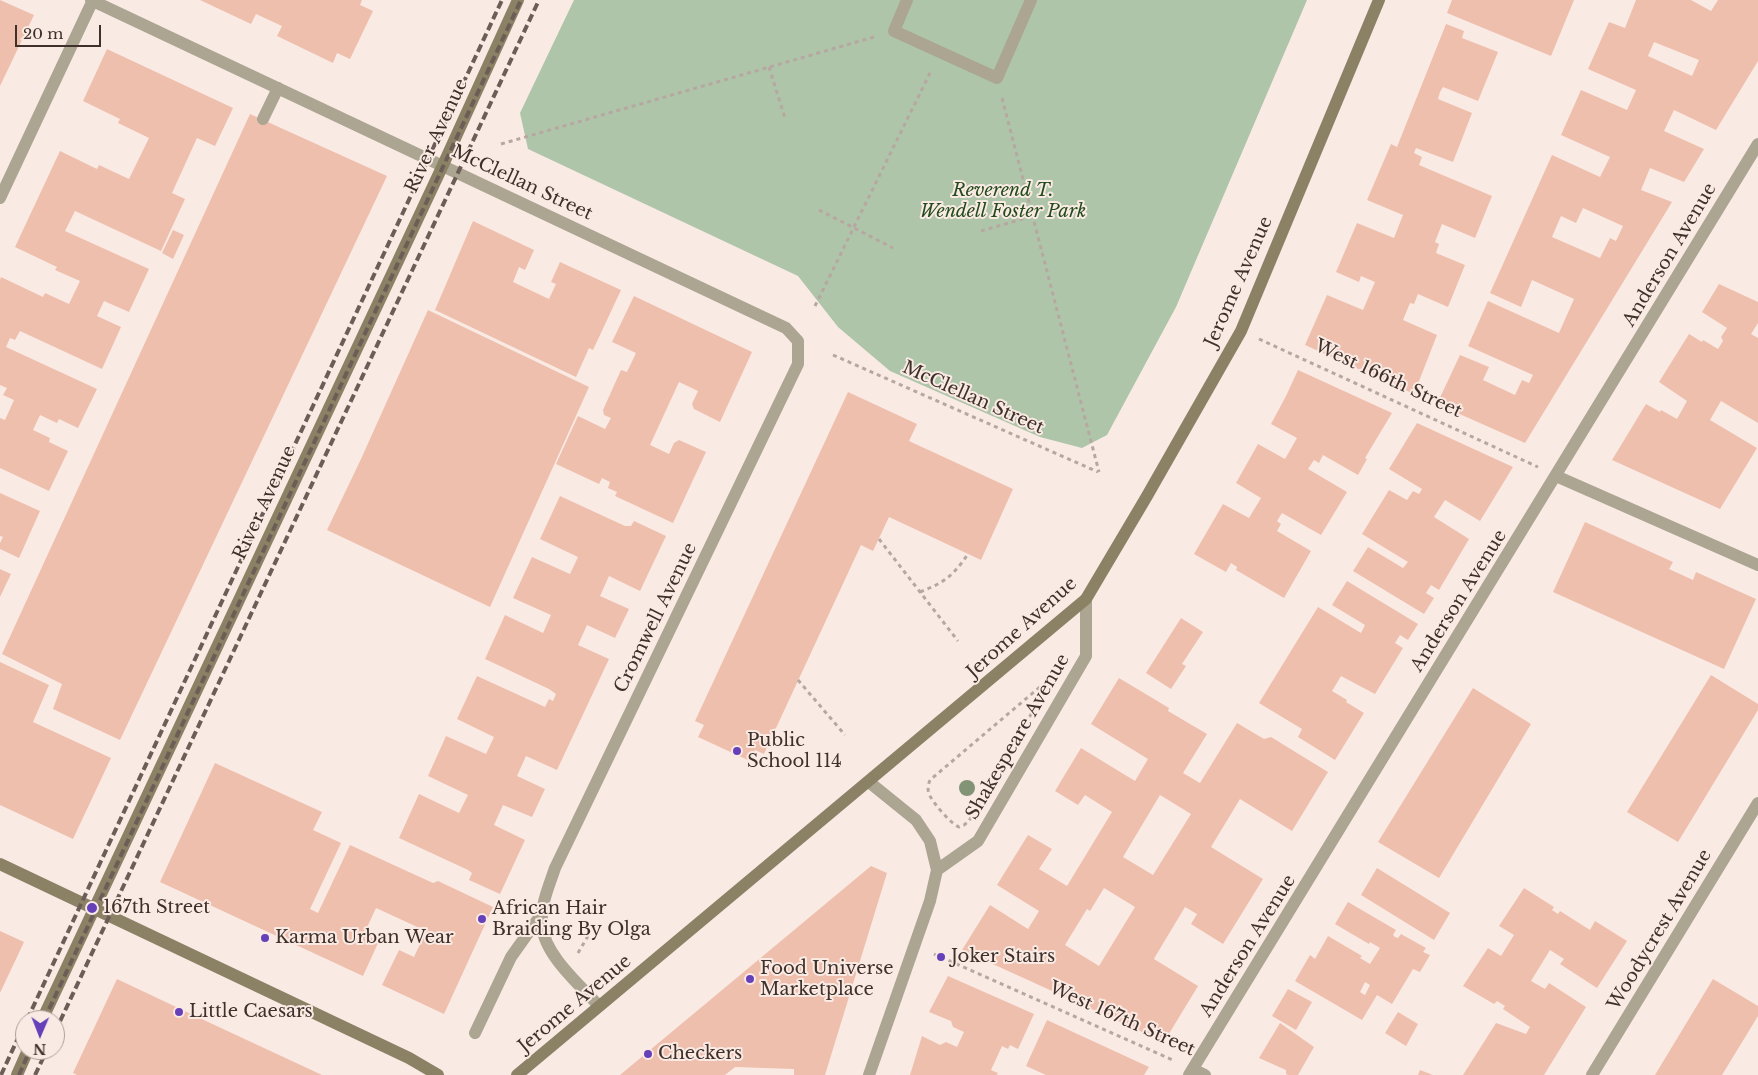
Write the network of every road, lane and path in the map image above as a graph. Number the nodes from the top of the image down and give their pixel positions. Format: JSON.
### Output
{"nodes":[{"id":1,"x":92,"y":0,"type":"edge"},
{"id":2,"x":518,"y":0,"type":"edge"},
{"id":3,"x":907,"y":0,"type":"edge"},
{"id":4,"x":1030,"y":0,"type":"edge"},
{"id":5,"x":1379,"y":0,"type":"edge"},
{"id":6,"x":894,"y":31,"type":"junction"},
{"id":7,"x":940,"y":52,"type":"junction"},
{"id":8,"x":769,"y":67,"type":"junction"},
{"id":9,"x":997,"y":78,"type":"junction"},
{"id":10,"x":278,"y":88,"type":"junction"},
{"id":11,"x":785,"y":118,"type":"dead end"},
{"id":12,"x":263,"y":120,"type":"dead end"},
{"id":13,"x":501,"y":144,"type":"dead end"},
{"id":14,"x":1758,"y":144,"type":"edge"},
{"id":15,"x":443,"y":165,"type":"junction"},
{"id":16,"x":0,"y":198,"type":"edge"},
{"id":17,"x":819,"y":210,"type":"dead end"},
{"id":18,"x":1033,"y":216,"type":"junction"},
{"id":19,"x":854,"y":228,"type":"junction"},
{"id":20,"x":981,"y":231,"type":"dead end"},
{"id":21,"x":894,"y":248,"type":"dead end"},
{"id":22,"x":815,"y":306,"type":"dead end"},
{"id":23,"x":1240,"y":331,"type":"junction"},
{"id":24,"x":798,"y":341,"type":"joint"},
{"id":25,"x":834,"y":355,"type":"dead end"},
{"id":26,"x":1521,"y":459,"type":"dead end"},
{"id":27,"x":1556,"y":476,"type":"junction"},
{"id":28,"x":879,"y":539,"type":"dead end"},
{"id":29,"x":968,"y":554,"type":"dead end"},
{"id":30,"x":1758,"y":565,"type":"edge"},
{"id":31,"x":920,"y":592,"type":"junction"},
{"id":32,"x":1086,"y":599,"type":"junction"},
{"id":33,"x":958,"y":640,"type":"dead end"},
{"id":34,"x":798,"y":680,"type":"dead end"},
{"id":35,"x":845,"y":735,"type":"dead end"},
{"id":36,"x":869,"y":782,"type":"junction"},
{"id":37,"x":1758,"y":803,"type":"edge"},
{"id":38,"x":969,"y":821,"type":"joint"},
{"id":39,"x":0,"y":864,"type":"edge"},
{"id":40,"x":937,"y":870,"type":"junction"},
{"id":41,"x":94,"y":908,"type":"junction"},
{"id":42,"x":543,"y":912,"type":"junction"},
{"id":43,"x":588,"y":936,"type":"dead end"},
{"id":44,"x":915,"y":946,"type":"junction"},
{"id":45,"x":576,"y":956,"type":"dead end"},
{"id":46,"x":599,"y":1006,"type":"junction"},
{"id":47,"x":47,"y":1010,"type":"edge"},
{"id":48,"x":475,"y":1033,"type":"dead end"},
{"id":49,"x":23,"y":1060,"type":"edge"},
{"id":50,"x":1191,"y":1072,"type":"edge"},
{"id":51,"x":16,"y":1075,"type":"edge"},
{"id":52,"x":438,"y":1075,"type":"edge"},
{"id":53,"x":517,"y":1075,"type":"edge"},
{"id":54,"x":869,"y":1075,"type":"edge"},
{"id":55,"x":1205,"y":1075,"type":"edge"},
{"id":56,"x":1592,"y":1075,"type":"edge"}],
"edges":[{"from":1,"to":10,"type":"street","name":"McClellan Street"},
{"from":1,"to":16,"type":"street"},
{"from":2,"to":15,"type":"main road","name":"River Avenue"},
{"from":3,"to":6,"type":"street"},
{"from":4,"to":9,"type":"street"},
{"from":5,"to":23,"type":"main road","name":"Jerome Avenue"},
{"from":6,"to":7,"type":"street"},
{"from":6,"to":8,"type":"path"},
{"from":7,"to":9,"type":"street"},
{"from":7,"to":19,"type":"path"},
{"from":8,"to":11,"type":"path"},
{"from":8,"to":13,"type":"path"},
{"from":9,"to":18,"type":"path"},
{"from":10,"to":12,"type":"street"},
{"from":10,"to":15,"type":"street","name":"McClellan Street"},
{"from":14,"to":27,"type":"street","name":"Anderson Avenue"},
{"from":15,"to":24,"type":"street","name":"McClellan Street"},
{"from":15,"to":41,"type":"main road","name":"River Avenue"},
{"from":17,"to":19,"type":"path"},
{"from":18,"to":20,"type":"path"},
{"from":18,"to":25,"type":"path","name":"McClellan Street"},
{"from":19,"to":21,"type":"path"},
{"from":19,"to":22,"type":"path"},
{"from":23,"to":26,"type":"path","name":"West 166th Street"},
{"from":23,"to":32,"type":"main road","name":"Jerome Avenue"},
{"from":24,"to":42,"type":"street","name":"Cromwell Avenue"},
{"from":27,"to":30,"type":"street"},
{"from":27,"to":50,"type":"street","name":"Anderson Avenue"},
{"from":28,"to":31,"type":"path"},
{"from":29,"to":31,"type":"path"},
{"from":31,"to":33,"type":"path"},
{"from":32,"to":36,"type":"main road","name":"Jerome Avenue"},
{"from":32,"to":40,"type":"street","name":"Shakespeare Avenue"},
{"from":34,"to":35,"type":"path"},
{"from":36,"to":40,"type":"street"},
{"from":36,"to":46,"type":"main road","name":"Jerome Avenue"},
{"from":37,"to":56,"type":"street","name":"Woodycrest Avenue"},
{"from":38,"to":38,"type":"path"},
{"from":39,"to":41,"type":"main road"},
{"from":40,"to":44,"type":"street"},
{"from":41,"to":47,"type":"main road","name":"River Avenue"},
{"from":41,"to":52,"type":"main road"},
{"from":42,"to":46,"type":"street","name":"Cromwell Avenue"},
{"from":42,"to":48,"type":"street","name":"Cromwell Avenue"},
{"from":43,"to":45,"type":"path"},
{"from":44,"to":50,"type":"path","name":"West 167th Street"},
{"from":44,"to":54,"type":"street"},
{"from":46,"to":53,"type":"main road","name":"Jerome Avenue"},
{"from":49,"to":51,"type":"main road"},
{"from":50,"to":55,"type":"street","name":"West 167th Street"}]}
